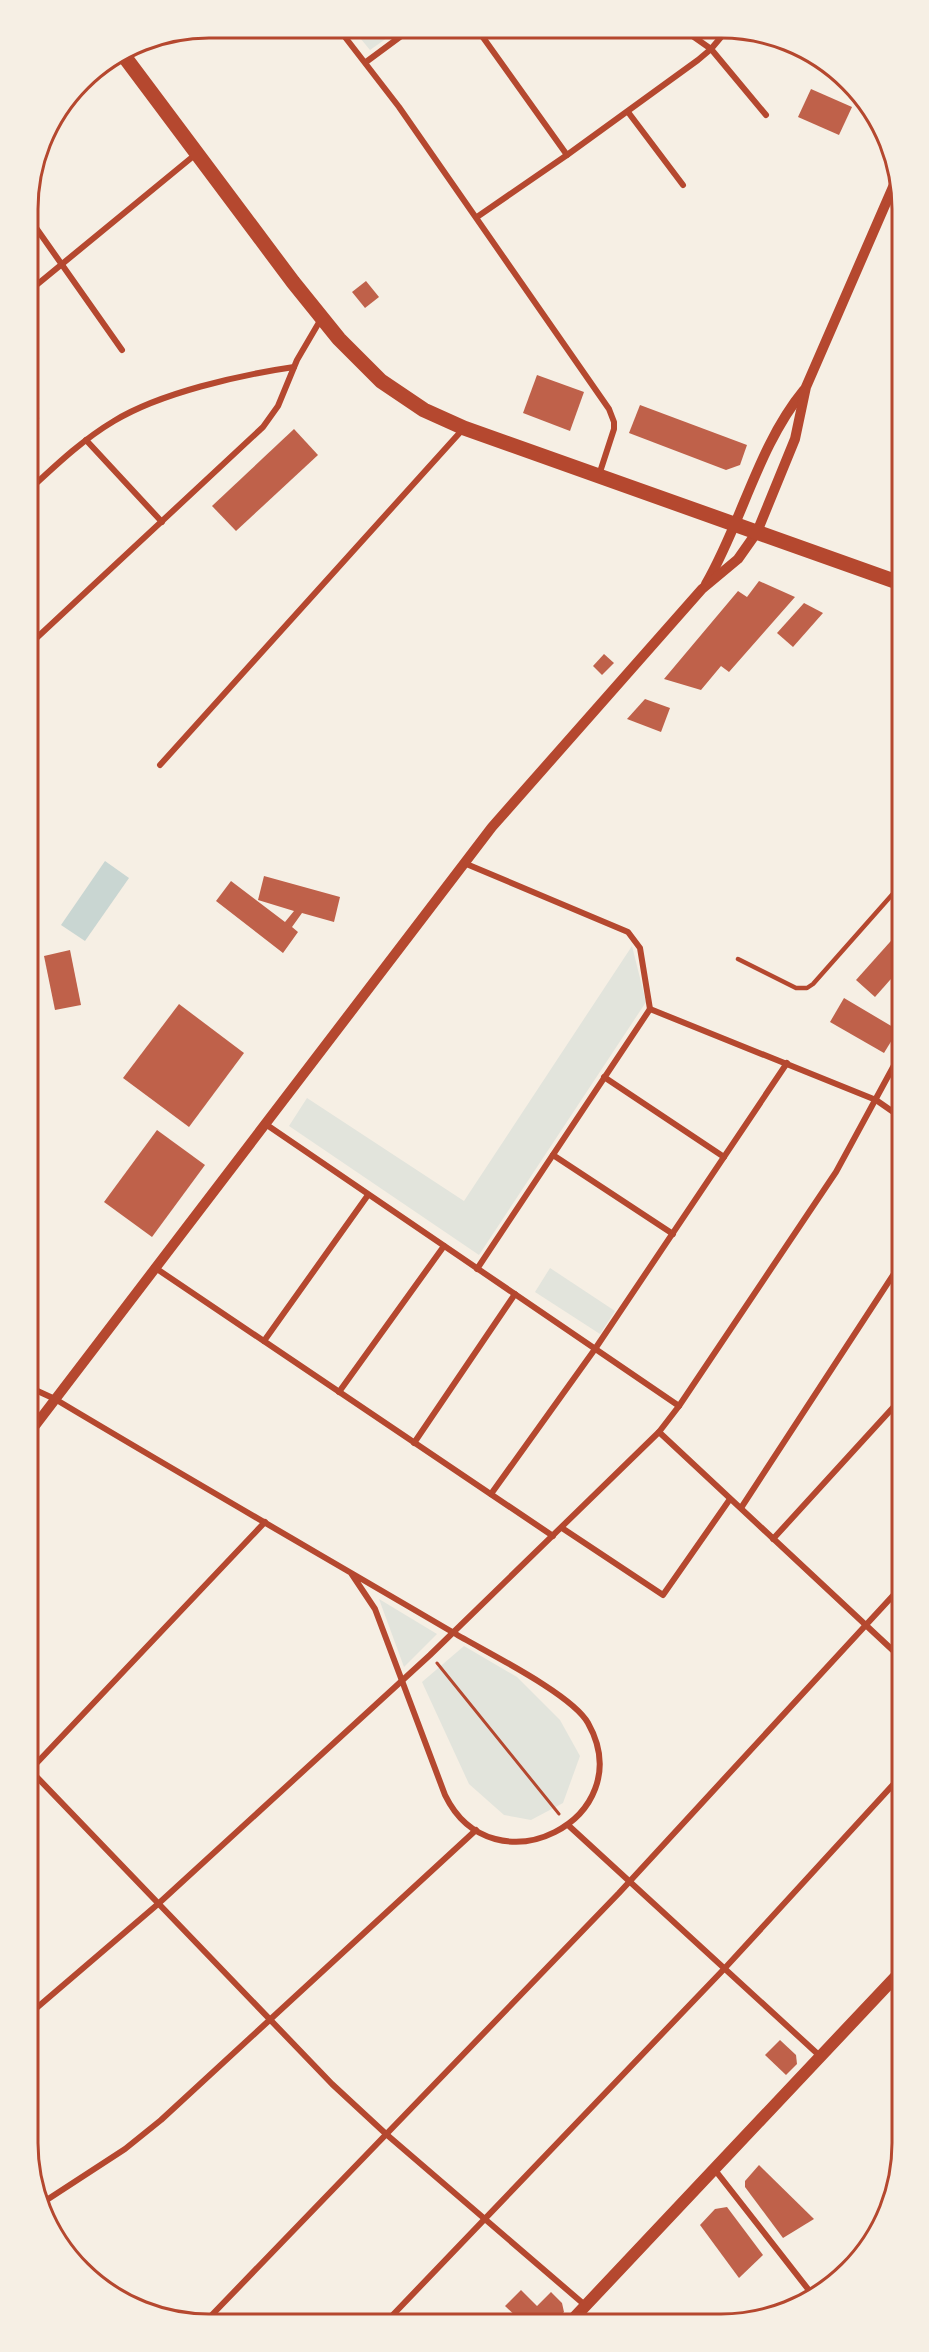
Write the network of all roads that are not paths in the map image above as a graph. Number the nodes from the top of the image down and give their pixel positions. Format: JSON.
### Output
{"nodes":[{"id":1,"x":346,"y":38,"type":"edge"},
{"id":2,"x":398,"y":38,"type":"edge"},
{"id":3,"x":483,"y":38,"type":"edge"},
{"id":4,"x":695,"y":38,"type":"edge"},
{"id":5,"x":720,"y":38,"type":"edge"},
{"id":6,"x":711,"y":49,"type":"junction"},
{"id":7,"x":126,"y":59,"type":"edge"},
{"id":8,"x":366,"y":62,"type":"junction"},
{"id":9,"x":628,"y":111,"type":"junction"},
{"id":10,"x":766,"y":116,"type":"dead end"},
{"id":11,"x":197,"y":153,"type":"junction"},
{"id":12,"x":567,"y":155,"type":"junction"},
{"id":13,"x":683,"y":185,"type":"dead end"},
{"id":14,"x":891,"y":192,"type":"edge"},
{"id":15,"x":477,"y":217,"type":"junction"},
{"id":16,"x":38,"y":230,"type":"edge"},
{"id":17,"x":62,"y":264,"type":"junction"},
{"id":18,"x":38,"y":284,"type":"edge"},
{"id":19,"x":321,"y":319,"type":"junction"},
{"id":20,"x":122,"y":350,"type":"dead end"},
{"id":21,"x":294,"y":367,"type":"junction"},
{"id":22,"x":806,"y":387,"type":"junction"},
{"id":23,"x":464,"y":428,"type":"junction"},
{"id":24,"x":86,"y":440,"type":"junction"},
{"id":25,"x":599,"y":476,"type":"junction"},
{"id":26,"x":38,"y":482,"type":"edge"},
{"id":27,"x":162,"y":522,"type":"junction"},
{"id":28,"x":735,"y":523,"type":"junction"},
{"id":29,"x":757,"y":532,"type":"junction"},
{"id":30,"x":892,"y":580,"type":"edge"},
{"id":31,"x":702,"y":589,"type":"junction"},
{"id":32,"x":38,"y":637,"type":"edge"},
{"id":33,"x":160,"y":765,"type":"dead end"},
{"id":34,"x":464,"y":862,"type":"junction"},
{"id":35,"x":892,"y":895,"type":"edge"},
{"id":36,"x":738,"y":959,"type":"dead end"},
{"id":37,"x":650,"y":1009,"type":"junction"},
{"id":38,"x":788,"y":1063,"type":"junction"},
{"id":39,"x":892,"y":1070,"type":"edge"},
{"id":40,"x":604,"y":1077,"type":"junction"},
{"id":41,"x":876,"y":1100,"type":"junction"},
{"id":42,"x":892,"y":1111,"type":"edge"},
{"id":43,"x":264,"y":1123,"type":"junction"},
{"id":44,"x":553,"y":1155,"type":"junction"},
{"id":45,"x":724,"y":1157,"type":"junction"},
{"id":46,"x":368,"y":1195,"type":"junction"},
{"id":47,"x":673,"y":1234,"type":"junction"},
{"id":48,"x":444,"y":1246,"type":"junction"},
{"id":49,"x":154,"y":1267,"type":"junction"},
{"id":50,"x":477,"y":1269,"type":"junction"},
{"id":51,"x":891,"y":1278,"type":"edge"},
{"id":52,"x":515,"y":1294,"type":"junction"},
{"id":53,"x":264,"y":1341,"type":"junction"},
{"id":54,"x":595,"y":1349,"type":"junction"},
{"id":55,"x":38,"y":1391,"type":"edge"},
{"id":56,"x":339,"y":1392,"type":"junction"},
{"id":57,"x":55,"y":1399,"type":"junction"},
{"id":58,"x":679,"y":1406,"type":"junction"},
{"id":59,"x":891,"y":1409,"type":"edge"},
{"id":60,"x":38,"y":1422,"type":"edge"},
{"id":61,"x":659,"y":1432,"type":"junction"},
{"id":62,"x":414,"y":1443,"type":"junction"},
{"id":63,"x":491,"y":1494,"type":"junction"},
{"id":64,"x":730,"y":1499,"type":"junction"},
{"id":65,"x":741,"y":1508,"type":"junction"},
{"id":66,"x":265,"y":1522,"type":"junction"},
{"id":67,"x":562,"y":1528,"type":"junction"},
{"id":68,"x":553,"y":1536,"type":"junction"},
{"id":69,"x":773,"y":1539,"type":"junction"},
{"id":70,"x":351,"y":1573,"type":"junction"},
{"id":71,"x":891,"y":1597,"type":"edge"},
{"id":72,"x":866,"y":1625,"type":"junction"},
{"id":73,"x":453,"y":1633,"type":"junction"},
{"id":74,"x":891,"y":1649,"type":"edge"},
{"id":75,"x":402,"y":1681,"type":"junction"},
{"id":76,"x":38,"y":1764,"type":"edge"},
{"id":77,"x":38,"y":1776,"type":"edge"},
{"id":78,"x":891,"y":1787,"type":"edge"},
{"id":79,"x":568,"y":1825,"type":"junction"},
{"id":80,"x":476,"y":1830,"type":"junction"},
{"id":81,"x":630,"y":1881,"type":"junction"},
{"id":82,"x":158,"y":1904,"type":"junction"},
{"id":83,"x":724,"y":1968,"type":"junction"},
{"id":84,"x":891,"y":1982,"type":"edge"},
{"id":85,"x":38,"y":2007,"type":"edge"},
{"id":86,"x":271,"y":2020,"type":"junction"},
{"id":87,"x":821,"y":2057,"type":"junction"},
{"id":88,"x":386,"y":2134,"type":"junction"},
{"id":89,"x":715,"y":2170,"type":"junction"},
{"id":90,"x":47,"y":2200,"type":"edge"},
{"id":91,"x":484,"y":2218,"type":"junction"},
{"id":92,"x":809,"y":2290,"type":"edge"},
{"id":93,"x":586,"y":2306,"type":"junction"},
{"id":94,"x":213,"y":2314,"type":"edge"},
{"id":95,"x":394,"y":2314,"type":"edge"},
{"id":96,"x":578,"y":2314,"type":"edge"}],
"edges":[{"from":1,"to":8,"type":"street"},
{"from":2,"to":8,"type":"street"},
{"from":3,"to":12,"type":"street"},
{"from":4,"to":6,"type":"street"},
{"from":5,"to":6,"type":"street"},
{"from":6,"to":9,"type":"street"},
{"from":6,"to":10,"type":"street"},
{"from":7,"to":11,"type":"main road"},
{"from":8,"to":15,"type":"street"},
{"from":9,"to":12,"type":"street"},
{"from":9,"to":13,"type":"street"},
{"from":11,"to":17,"type":"street"},
{"from":11,"to":19,"type":"main road"},
{"from":12,"to":15,"type":"street"},
{"from":14,"to":22,"type":"street"},
{"from":15,"to":25,"type":"street"},
{"from":16,"to":17,"type":"street"},
{"from":17,"to":18,"type":"street"},
{"from":17,"to":20,"type":"street"},
{"from":19,"to":21,"type":"street"},
{"from":19,"to":23,"type":"main road"},
{"from":21,"to":24,"type":"street"},
{"from":21,"to":27,"type":"street"},
{"from":22,"to":28,"type":"street"},
{"from":22,"to":29,"type":"street"},
{"from":23,"to":25,"type":"main road"},
{"from":23,"to":33,"type":"street"},
{"from":24,"to":26,"type":"street"},
{"from":24,"to":27,"type":"street"},
{"from":25,"to":28,"type":"main road"},
{"from":27,"to":32,"type":"street"},
{"from":28,"to":29,"type":"main road"},
{"from":28,"to":31,"type":"street"},
{"from":29,"to":30,"type":"main road"},
{"from":29,"to":31,"type":"street"},
{"from":31,"to":34,"type":"street"},
{"from":34,"to":37,"type":"street"},
{"from":34,"to":43,"type":"street"},
{"from":35,"to":36,"type":"lane"},
{"from":37,"to":38,"type":"street"},
{"from":37,"to":40,"type":"street"},
{"from":38,"to":41,"type":"street"},
{"from":38,"to":45,"type":"street"},
{"from":39,"to":41,"type":"street"},
{"from":40,"to":44,"type":"street"},
{"from":40,"to":45,"type":"street"},
{"from":41,"to":42,"type":"street"},
{"from":41,"to":58,"type":"street"},
{"from":43,"to":46,"type":"street"},
{"from":43,"to":49,"type":"street"},
{"from":44,"to":47,"type":"street"},
{"from":44,"to":50,"type":"street"},
{"from":45,"to":47,"type":"street"},
{"from":46,"to":48,"type":"street"},
{"from":46,"to":53,"type":"street"},
{"from":47,"to":54,"type":"street"},
{"from":48,"to":50,"type":"street"},
{"from":48,"to":56,"type":"street"},
{"from":49,"to":53,"type":"street"},
{"from":49,"to":57,"type":"street"},
{"from":50,"to":52,"type":"street"},
{"from":51,"to":65,"type":"street"},
{"from":52,"to":54,"type":"street"},
{"from":52,"to":62,"type":"street"},
{"from":53,"to":56,"type":"street"},
{"from":54,"to":58,"type":"street"},
{"from":54,"to":63,"type":"street"},
{"from":55,"to":57,"type":"street"},
{"from":56,"to":62,"type":"street"},
{"from":57,"to":60,"type":"street"},
{"from":57,"to":66,"type":"street"},
{"from":58,"to":61,"type":"street"},
{"from":59,"to":69,"type":"street"},
{"from":61,"to":64,"type":"street"},
{"from":61,"to":67,"type":"street"},
{"from":62,"to":63,"type":"street"},
{"from":63,"to":68,"type":"street"},
{"from":64,"to":65,"type":"street"},
{"from":64,"to":67,"type":"street"},
{"from":65,"to":69,"type":"street"},
{"from":66,"to":70,"type":"street"},
{"from":66,"to":76,"type":"street"},
{"from":67,"to":68,"type":"street"},
{"from":68,"to":73,"type":"street"},
{"from":69,"to":72,"type":"street"},
{"from":70,"to":73,"type":"street"},
{"from":70,"to":75,"type":"street"},
{"from":71,"to":72,"type":"street"},
{"from":72,"to":74,"type":"street"},
{"from":72,"to":81,"type":"street"},
{"from":73,"to":75,"type":"street"},
{"from":73,"to":79,"type":"street"},
{"from":75,"to":80,"type":"street"},
{"from":75,"to":82,"type":"street"},
{"from":77,"to":82,"type":"street"},
{"from":78,"to":83,"type":"street"},
{"from":79,"to":80,"type":"street"},
{"from":79,"to":81,"type":"street"},
{"from":80,"to":86,"type":"street"},
{"from":81,"to":83,"type":"street"},
{"from":81,"to":88,"type":"street"},
{"from":82,"to":85,"type":"street"},
{"from":82,"to":86,"type":"street"},
{"from":83,"to":87,"type":"street"},
{"from":83,"to":91,"type":"street"},
{"from":84,"to":87,"type":"main road"},
{"from":86,"to":88,"type":"street"},
{"from":86,"to":90,"type":"street"},
{"from":87,"to":89,"type":"main road"},
{"from":88,"to":91,"type":"street"},
{"from":88,"to":94,"type":"street"},
{"from":89,"to":92,"type":"street"},
{"from":89,"to":93,"type":"main road"},
{"from":91,"to":93,"type":"street"},
{"from":91,"to":95,"type":"street"},
{"from":93,"to":96,"type":"main road"}]}
